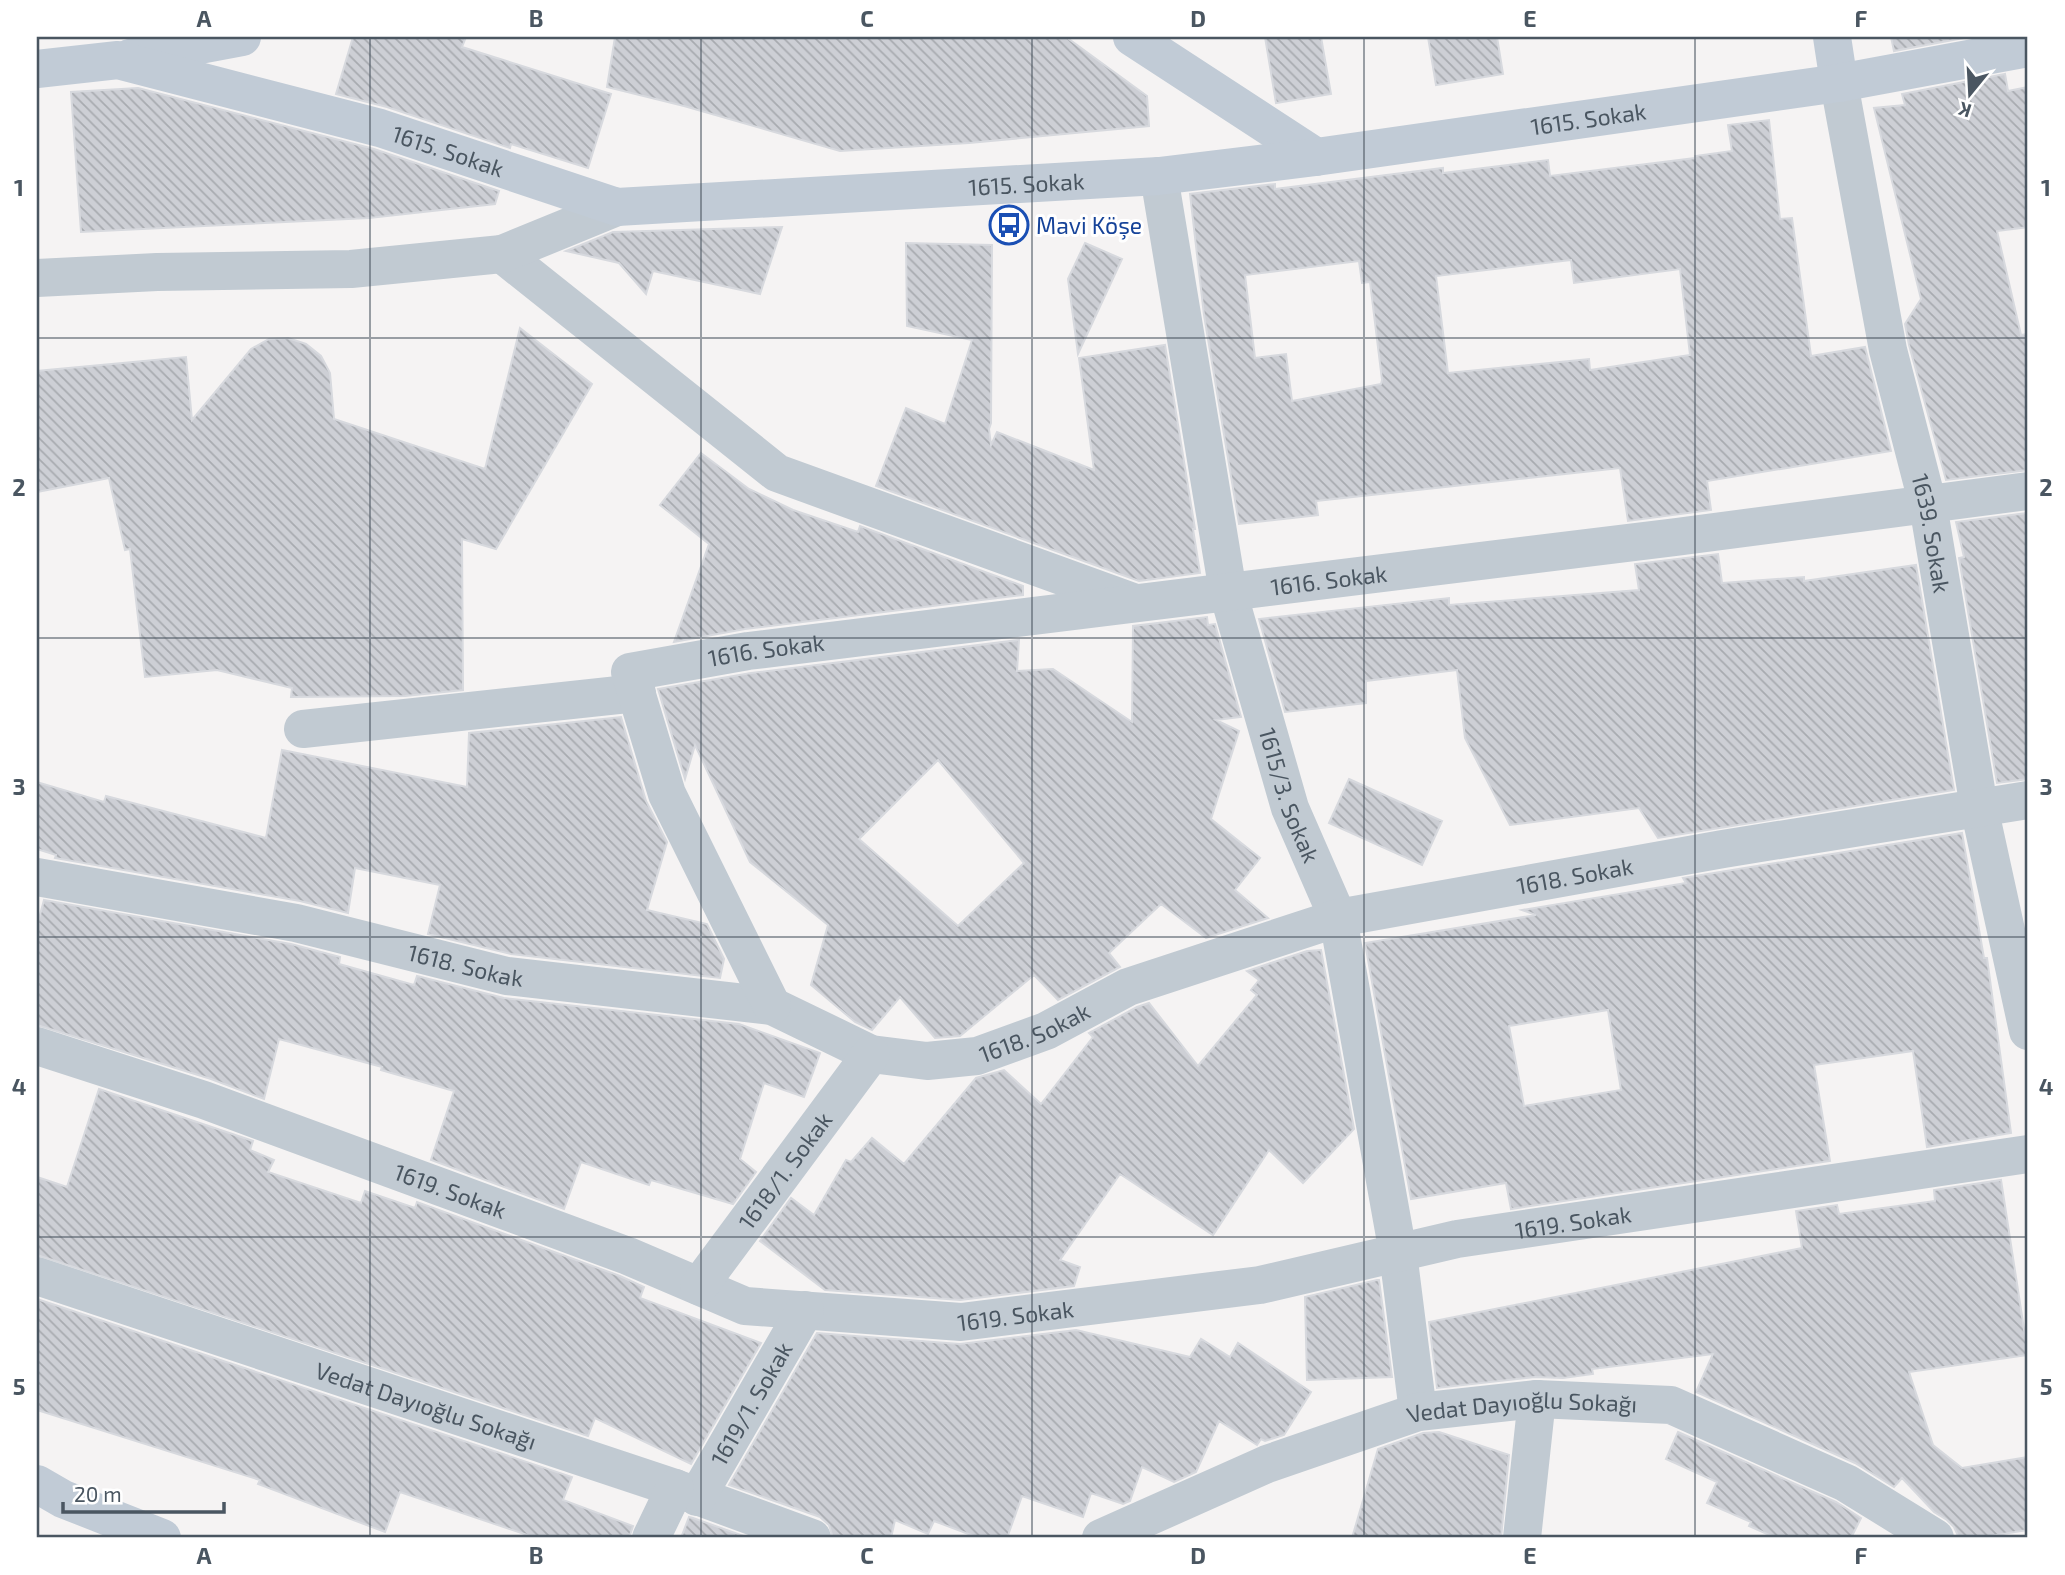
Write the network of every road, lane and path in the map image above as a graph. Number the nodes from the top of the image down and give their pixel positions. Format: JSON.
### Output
{"nodes":[{"id":1,"x":242,"y":37,"type":"edge"},
{"id":2,"x":1132,"y":37,"type":"edge"},
{"id":3,"x":1832,"y":37,"type":"edge"},
{"id":4,"x":2028,"y":48,"type":"edge"},
{"id":5,"x":118,"y":60,"type":"junction"},
{"id":6,"x":37,"y":69,"type":"edge"},
{"id":7,"x":1839,"y":83,"type":"junction"},
{"id":8,"x":1316,"y":156,"type":"junction"},
{"id":9,"x":1159,"y":176,"type":"junction"},
{"id":10,"x":617,"y":207,"type":"junction"},
{"id":11,"x":502,"y":254,"type":"junction"},
{"id":12,"x":37,"y":278,"type":"edge"},
{"id":13,"x":2028,"y":491,"type":"edge"},
{"id":14,"x":1928,"y":505,"type":"junction"},
{"id":15,"x":1228,"y":592,"type":"junction"},
{"id":16,"x":1138,"y":604,"type":"junction"},
{"id":17,"x":633,"y":683,"type":"junction"},
{"id":18,"x":303,"y":729,"type":"dead end"},
{"id":19,"x":2028,"y":800,"type":"edge"},
{"id":20,"x":1979,"y":807,"type":"junction"},
{"id":21,"x":37,"y":877,"type":"edge"},
{"id":22,"x":1338,"y":918,"type":"junction"},
{"id":23,"x":772,"y":1006,"type":"junction"},
{"id":24,"x":2028,"y":1031,"type":"edge"},
{"id":25,"x":37,"y":1046,"type":"edge"},
{"id":26,"x":871,"y":1054,"type":"junction"},
{"id":27,"x":2028,"y":1154,"type":"edge"},
{"id":28,"x":1398,"y":1253,"type":"junction"},
{"id":29,"x":37,"y":1276,"type":"edge"},
{"id":30,"x":698,"y":1286,"type":"junction"},
{"id":31,"x":805,"y":1310,"type":"junction"},
{"id":32,"x":1537,"y":1399,"type":"junction"},
{"id":33,"x":1418,"y":1412,"type":"junction"},
{"id":34,"x":37,"y":1486,"type":"edge"},
{"id":35,"x":686,"y":1492,"type":"junction"},
{"id":36,"x":162,"y":1538,"type":"edge"},
{"id":37,"x":651,"y":1538,"type":"edge"},
{"id":38,"x":812,"y":1538,"type":"edge"},
{"id":39,"x":1101,"y":1538,"type":"edge"},
{"id":40,"x":1522,"y":1538,"type":"edge"},
{"id":41,"x":1935,"y":1538,"type":"edge"}],
"edges":[{"from":1,"to":5,"type":"main road"},
{"from":2,"to":8,"type":"main road"},
{"from":3,"to":7,"type":"main road","name":"1639. Sokak"},
{"from":4,"to":7,"type":"main road","name":"1615. Sokak"},
{"from":5,"to":6,"type":"main road","name":"1615. Sokak"},
{"from":5,"to":10,"type":"main road","name":"1615. Sokak"},
{"from":7,"to":8,"type":"main road","name":"1615. Sokak"},
{"from":7,"to":14,"type":"street","name":"1639. Sokak"},
{"from":8,"to":9,"type":"main road","name":"1615. Sokak"},
{"from":9,"to":10,"type":"main road","name":"1615. Sokak"},
{"from":9,"to":15,"type":"street","name":"1615/3. Sokak"},
{"from":10,"to":11,"type":"street"},
{"from":11,"to":12,"type":"street"},
{"from":11,"to":16,"type":"street"},
{"from":13,"to":14,"type":"street","name":"1616. Sokak"},
{"from":14,"to":15,"type":"street","name":"1616. Sokak"},
{"from":14,"to":20,"type":"street","name":"1639. Sokak"},
{"from":15,"to":16,"type":"street","name":"1616. Sokak"},
{"from":15,"to":22,"type":"street","name":"1615/3. Sokak"},
{"from":16,"to":17,"type":"street","name":"1616. Sokak"},
{"from":17,"to":18,"type":"street","name":"1616. Sokak"},
{"from":17,"to":23,"type":"street"},
{"from":19,"to":20,"type":"street","name":"1618. Sokak"},
{"from":20,"to":22,"type":"street","name":"1618. Sokak"},
{"from":20,"to":24,"type":"street","name":"1639. Sokak"},
{"from":21,"to":23,"type":"street","name":"1618. Sokak"},
{"from":22,"to":26,"type":"street","name":"1618. Sokak"},
{"from":22,"to":28,"type":"street","name":"1615/3. Sokak"},
{"from":23,"to":26,"type":"street","name":"1618. Sokak"},
{"from":25,"to":30,"type":"street","name":"1619. Sokak"},
{"from":26,"to":30,"type":"street","name":"1618/1. Sokak"},
{"from":27,"to":28,"type":"street","name":"1619. Sokak"},
{"from":28,"to":31,"type":"street","name":"1619. Sokak"},
{"from":28,"to":33,"type":"street","name":"1615/3. Sokak"},
{"from":29,"to":35,"type":"street","name":"Vedat Dayıoğlu Sokağı"},
{"from":30,"to":31,"type":"street","name":"1619. Sokak"},
{"from":31,"to":35,"type":"street","name":"1619/1. Sokak"},
{"from":32,"to":33,"type":"street","name":"Vedat Dayıoğlu Sokağı"},
{"from":32,"to":40,"type":"street"},
{"from":32,"to":41,"type":"street","name":"Vedat Dayıoğlu Sokağı"},
{"from":33,"to":39,"type":"street","name":"Vedat Dayıoğlu Sokağı"},
{"from":34,"to":36,"type":"main road"},
{"from":35,"to":37,"type":"street","name":"1619/1. Sokak"},
{"from":35,"to":38,"type":"street","name":"Vedat Dayıoğlu Sokağı"}]}
